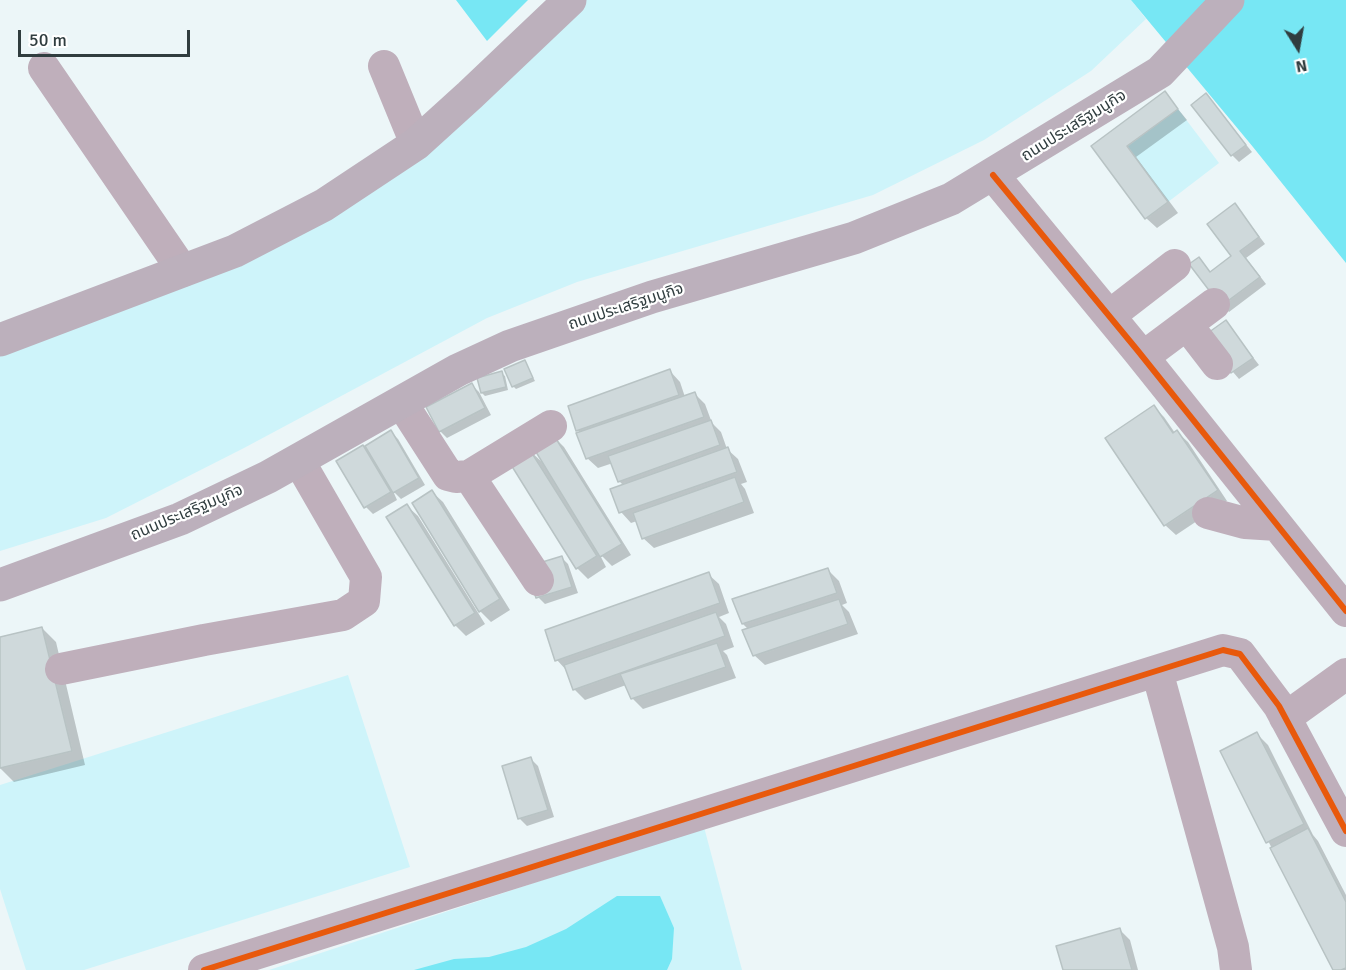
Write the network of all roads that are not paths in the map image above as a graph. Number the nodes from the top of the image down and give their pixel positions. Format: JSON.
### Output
{"nodes":[{"id":1,"x":570,"y":0,"type":"edge"},
{"id":2,"x":1228,"y":0,"type":"edge"},
{"id":3,"x":384,"y":66,"type":"dead end"},
{"id":4,"x":44,"y":68,"type":"dead end"},
{"id":5,"x":416,"y":144,"type":"junction"},
{"id":6,"x":993,"y":175,"type":"junction"},
{"id":7,"x":1174,"y":265,"type":"dead end"},
{"id":8,"x":183,"y":271,"type":"junction"},
{"id":9,"x":1214,"y":304,"type":"dead end"},
{"id":10,"x":1109,"y":316,"type":"junction"},
{"id":11,"x":1187,"y":325,"type":"junction"},
{"id":12,"x":0,"y":340,"type":"edge"},
{"id":13,"x":1143,"y":357,"type":"junction"},
{"id":14,"x":1217,"y":364,"type":"dead end"},
{"id":15,"x":401,"y":402,"type":"junction"},
{"id":16,"x":551,"y":426,"type":"dead end"},
{"id":17,"x":299,"y":461,"type":"junction"},
{"id":18,"x":469,"y":476,"type":"junction"},
{"id":19,"x":1208,"y":513,"type":"dead end"},
{"id":20,"x":1277,"y":525,"type":"junction"},
{"id":21,"x":538,"y":580,"type":"dead end"},
{"id":22,"x":5,"y":584,"type":"edge"},
{"id":23,"x":1346,"y":611,"type":"edge"},
{"id":24,"x":61,"y":669,"type":"dead end"},
{"id":25,"x":1157,"y":671,"type":"junction"},
{"id":26,"x":1346,"y":674,"type":"edge"},
{"id":27,"x":1285,"y":718,"type":"junction"},
{"id":28,"x":1346,"y":831,"type":"edge"},
{"id":29,"x":204,"y":970,"type":"edge"},
{"id":30,"x":1236,"y":970,"type":"edge"}],
"edges":[{"from":1,"to":5,"type":"main road"},
{"from":2,"to":6,"type":"main road","name":"ถนนประเสริฐมนูกิจ"},
{"from":3,"to":5,"type":"street"},
{"from":4,"to":8,"type":"street"},
{"from":5,"to":8,"type":"main road"},
{"from":6,"to":10,"type":"street"},
{"from":6,"to":15,"type":"main road","name":"ถนนประเสริฐมนูกิจ"},
{"from":7,"to":10,"type":"street"},
{"from":8,"to":12,"type":"main road"},
{"from":9,"to":11,"type":"street"},
{"from":10,"to":13,"type":"street"},
{"from":11,"to":13,"type":"street"},
{"from":11,"to":14,"type":"street"},
{"from":13,"to":20,"type":"street"},
{"from":15,"to":17,"type":"main road","name":"ถนนประเสริฐมนูกิจ"},
{"from":15,"to":18,"type":"street"},
{"from":16,"to":18,"type":"street"},
{"from":17,"to":22,"type":"main road","name":"ถนนประเสริฐมนูกิจ"},
{"from":17,"to":24,"type":"street"},
{"from":18,"to":21,"type":"street"},
{"from":19,"to":20,"type":"street"},
{"from":20,"to":23,"type":"street"},
{"from":25,"to":27,"type":"street"},
{"from":25,"to":29,"type":"street"},
{"from":25,"to":30,"type":"street"},
{"from":26,"to":27,"type":"street"},
{"from":27,"to":28,"type":"street"}]}
